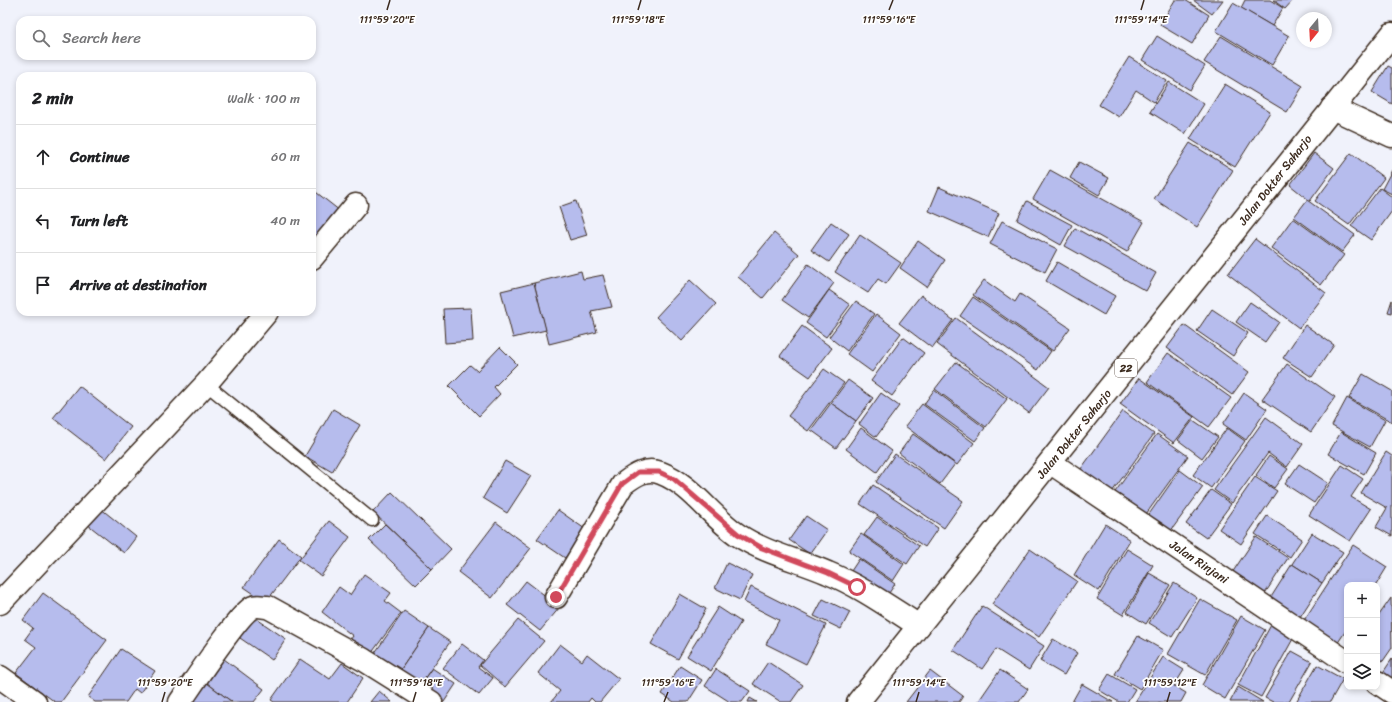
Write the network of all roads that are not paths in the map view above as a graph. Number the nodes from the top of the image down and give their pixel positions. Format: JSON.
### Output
{"nodes":[{"id":1,"x":1392,"y":34,"type":"edge"},
{"id":2,"x":1332,"y":108,"type":"junction"},
{"id":3,"x":1392,"y":136,"type":"edge"},
{"id":4,"x":356,"y":205,"type":"dead end"},
{"id":5,"x":316,"y":253,"type":"edge"},
{"id":6,"x":264,"y":316,"type":"edge"},
{"id":7,"x":206,"y":384,"type":"junction"},
{"id":8,"x":1051,"y":463,"type":"junction"},
{"id":9,"x":372,"y":520,"type":"dead end"},
{"id":10,"x":556,"y":597,"type":"dead end"},
{"id":11,"x":0,"y":603,"type":"edge"},
{"id":12,"x":919,"y":626,"type":"junction"},
{"id":13,"x":1344,"y":660,"type":"edge"},
{"id":14,"x":0,"y":677,"type":"edge"},
{"id":15,"x":1380,"y":684,"type":"edge"},
{"id":16,"x":1392,"y":692,"type":"edge"},
{"id":17,"x":35,"y":702,"type":"edge"},
{"id":18,"x":180,"y":702,"type":"edge"},
{"id":19,"x":431,"y":702,"type":"edge"},
{"id":20,"x":858,"y":702,"type":"edge"}],
"edges":[{"from":1,"to":2,"type":"main road","name":"Jalan Dokter Saharjo","number":"22"},
{"from":2,"to":3,"type":"main road"},
{"from":2,"to":8,"type":"main road","name":"Jalan Dokter Saharjo","number":"22"},
{"from":4,"to":5,"type":"main road"},
{"from":6,"to":7,"type":"main road"},
{"from":7,"to":9,"type":"lane"},
{"from":7,"to":11,"type":"main road"},
{"from":8,"to":12,"type":"main road","name":"Jalan Dokter Saharjo","number":"22"},
{"from":8,"to":13,"type":"main road","name":"Jalan Rinjani"},
{"from":10,"to":12,"type":"main road"},
{"from":12,"to":20,"type":"main road","name":"Jalan Dokter Saharjo","number":"22"},
{"from":14,"to":17,"type":"main road"},
{"from":15,"to":16,"type":"main road"},
{"from":18,"to":19,"type":"main road"}]}
